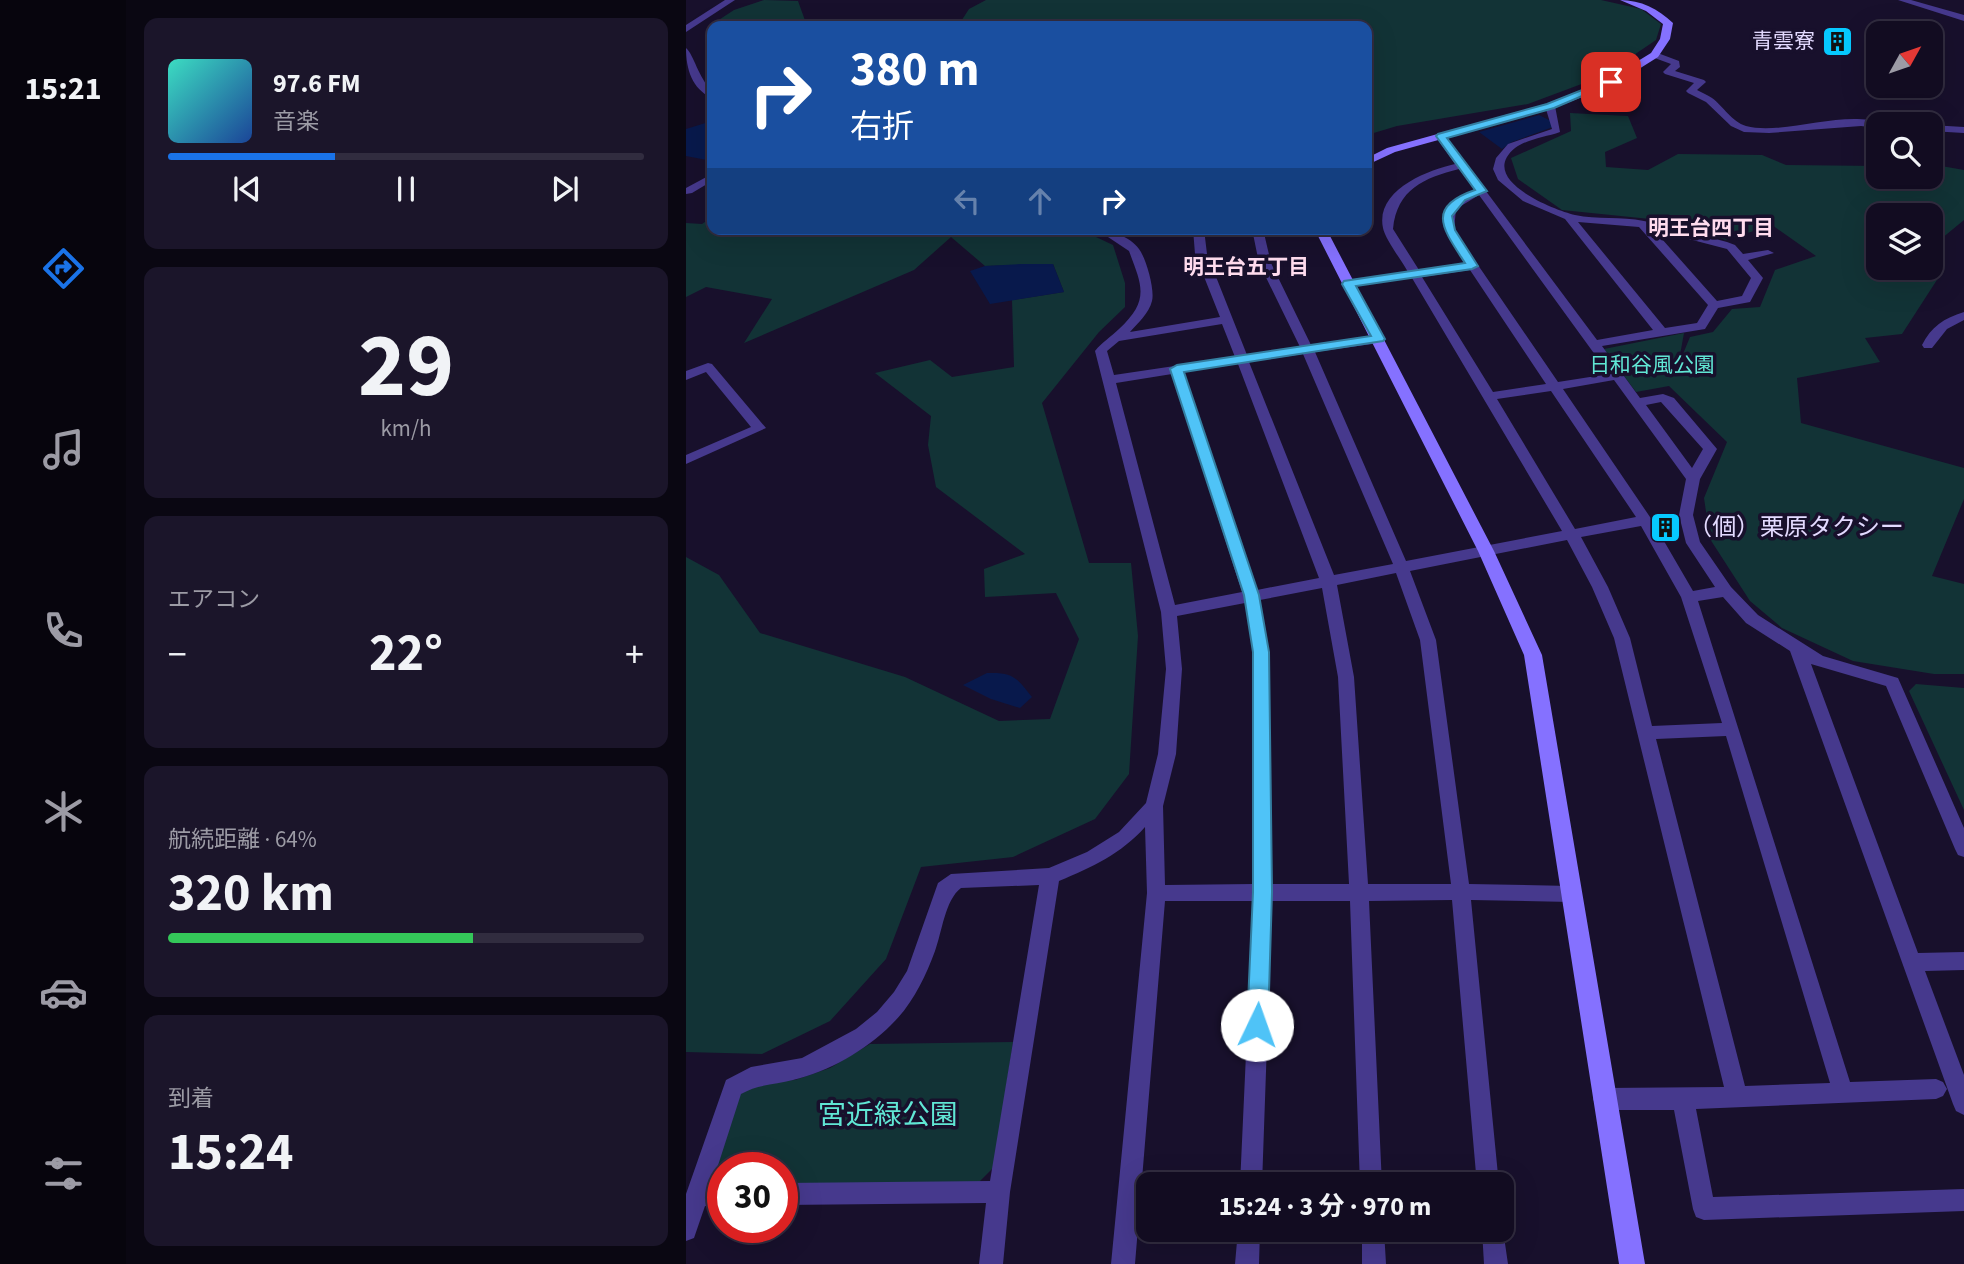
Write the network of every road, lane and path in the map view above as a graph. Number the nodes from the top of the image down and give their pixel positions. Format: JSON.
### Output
{"nodes":[{"id":1,"x":731,"y":0,"type":"edge"},
{"id":2,"x":1625,"y":0,"type":"edge"},
{"id":3,"x":1902,"y":0,"type":"edge"},
{"id":4,"x":1964,"y":18,"type":"edge"},
{"id":5,"x":686,"y":29,"type":"edge"},
{"id":6,"x":686,"y":51,"type":"edge"},
{"id":7,"x":1655,"y":55,"type":"junction"},
{"id":8,"x":687,"y":66,"type":"edge"},
{"id":9,"x":707,"y":91,"type":"edge"},
{"id":10,"x":1550,"y":106,"type":"junction"},
{"id":11,"x":1866,"y":124,"type":"edge"},
{"id":12,"x":1943,"y":129,"type":"edge"},
{"id":13,"x":1964,"y":130,"type":"edge"},
{"id":14,"x":1441,"y":136,"type":"junction"},
{"id":15,"x":1372,"y":160,"type":"edge"},
{"id":16,"x":1462,"y":164,"type":"junction"},
{"id":17,"x":707,"y":180,"type":"edge"},
{"id":18,"x":688,"y":191,"type":"dead end"},
{"id":19,"x":1482,"y":191,"type":"junction"},
{"id":20,"x":1568,"y":216,"type":"junction"},
{"id":21,"x":1642,"y":224,"type":"junction"},
{"id":22,"x":1111,"y":235,"type":"edge"},
{"id":23,"x":1199,"y":235,"type":"edge"},
{"id":24,"x":1258,"y":235,"type":"edge"},
{"id":25,"x":1324,"y":235,"type":"edge"},
{"id":26,"x":1768,"y":253,"type":"dead end"},
{"id":27,"x":1740,"y":258,"type":"junction"},
{"id":28,"x":1472,"y":266,"type":"junction"},
{"id":29,"x":1416,"y":275,"type":"junction"},
{"id":30,"x":1348,"y":284,"type":"junction"},
{"id":31,"x":1714,"y":305,"type":"junction"},
{"id":32,"x":1964,"y":316,"type":"edge"},
{"id":33,"x":1226,"y":320,"type":"junction"},
{"id":34,"x":1661,"y":332,"type":"junction"},
{"id":35,"x":1116,"y":338,"type":"junction"},
{"id":36,"x":1379,"y":339,"type":"junction"},
{"id":37,"x":1594,"y":344,"type":"junction"},
{"id":38,"x":1928,"y":345,"type":"dead end"},
{"id":39,"x":1307,"y":349,"type":"junction"},
{"id":40,"x":1242,"y":359,"type":"junction"},
{"id":41,"x":1177,"y":369,"type":"junction"},
{"id":42,"x":686,"y":374,"type":"edge"},
{"id":43,"x":1617,"y":376,"type":"junction"},
{"id":44,"x":1108,"y":380,"type":"junction"},
{"id":45,"x":1555,"y":386,"type":"junction"},
{"id":46,"x":1488,"y":397,"type":"junction"},
{"id":47,"x":1637,"y":403,"type":"junction"},
{"id":48,"x":686,"y":460,"type":"edge"},
{"id":49,"x":1693,"y":479,"type":"junction"},
{"id":50,"x":1645,"y":520,"type":"junction"},
{"id":51,"x":1572,"y":535,"type":"junction"},
{"id":52,"x":1486,"y":551,"type":"junction"},
{"id":53,"x":1402,"y":568,"type":"junction"},
{"id":54,"x":1328,"y":580,"type":"junction"},
{"id":55,"x":1726,"y":591,"type":"junction"},
{"id":56,"x":1251,"y":595,"type":"junction"},
{"id":57,"x":1689,"y":597,"type":"junction"},
{"id":58,"x":1169,"y":612,"type":"junction"},
{"id":59,"x":1797,"y":649,"type":"junction"},
{"id":60,"x":1732,"y":729,"type":"junction"},
{"id":61,"x":1644,"y":733,"type":"junction"},
{"id":62,"x":1154,"y":806,"type":"junction"},
{"id":63,"x":1964,"y":849,"type":"edge"},
{"id":64,"x":1051,"y":876,"type":"junction"},
{"id":65,"x":1263,"y":892,"type":"junction"},
{"id":66,"x":1461,"y":892,"type":"junction"},
{"id":67,"x":1156,"y":893,"type":"junction"},
{"id":68,"x":1359,"y":893,"type":"junction"},
{"id":69,"x":1571,"y":894,"type":"junction"},
{"id":70,"x":1964,"y":961,"type":"edge"},
{"id":71,"x":1912,"y":962,"type":"junction"},
{"id":72,"x":1936,"y":1089,"type":"dead end"},
{"id":73,"x":1843,"y":1092,"type":"junction"},
{"id":74,"x":1737,"y":1097,"type":"junction"},
{"id":75,"x":1604,"y":1099,"type":"junction"},
{"id":76,"x":1683,"y":1099,"type":"junction"},
{"id":77,"x":1964,"y":1104,"type":"edge"},
{"id":78,"x":1252,"y":1172,"type":"edge"},
{"id":79,"x":1370,"y":1172,"type":"edge"},
{"id":80,"x":1487,"y":1172,"type":"edge"},
{"id":81,"x":999,"y":1192,"type":"junction"},
{"id":82,"x":798,"y":1194,"type":"edge"},
{"id":83,"x":697,"y":1195,"type":"junction"},
{"id":84,"x":707,"y":1195,"type":"edge"},
{"id":85,"x":1964,"y":1200,"type":"edge"},
{"id":86,"x":686,"y":1230,"type":"edge"},
{"id":87,"x":1248,"y":1242,"type":"edge"},
{"id":88,"x":1373,"y":1242,"type":"edge"},
{"id":89,"x":1494,"y":1242,"type":"edge"},
{"id":90,"x":992,"y":1264,"type":"edge"},
{"id":91,"x":1123,"y":1264,"type":"edge"},
{"id":92,"x":1247,"y":1264,"type":"edge"},
{"id":93,"x":1374,"y":1264,"type":"edge"},
{"id":94,"x":1496,"y":1264,"type":"edge"},
{"id":95,"x":1632,"y":1264,"type":"edge"}],
"edges":[{"from":1,"to":5,"type":"street"},
{"from":2,"to":7,"type":"street"},
{"from":3,"to":4,"type":"street"},
{"from":6,"to":8,"type":"street"},
{"from":7,"to":10,"type":"street"},
{"from":7,"to":11,"type":"street"},
{"from":8,"to":9,"type":"street"},
{"from":10,"to":14,"type":"street"},
{"from":10,"to":20,"type":"street"},
{"from":12,"to":13,"type":"street"},
{"from":14,"to":15,"type":"street"},
{"from":14,"to":16,"type":"street"},
{"from":16,"to":19,"type":"street"},
{"from":16,"to":29,"type":"street"},
{"from":17,"to":18,"type":"street"},
{"from":19,"to":28,"type":"street"},
{"from":19,"to":37,"type":"street"},
{"from":20,"to":21,"type":"street"},
{"from":20,"to":34,"type":"street"},
{"from":21,"to":27,"type":"street"},
{"from":21,"to":31,"type":"street"},
{"from":22,"to":35,"type":"street"},
{"from":23,"to":33,"type":"street"},
{"from":24,"to":39,"type":"street"},
{"from":25,"to":30,"type":"street"},
{"from":26,"to":27,"type":"street"},
{"from":27,"to":31,"type":"street"},
{"from":28,"to":29,"type":"street"},
{"from":28,"to":45,"type":"street"},
{"from":29,"to":30,"type":"street"},
{"from":29,"to":46,"type":"street"},
{"from":30,"to":36,"type":"street"},
{"from":31,"to":34,"type":"street"},
{"from":32,"to":38,"type":"street"},
{"from":33,"to":35,"type":"street"},
{"from":33,"to":40,"type":"street"},
{"from":34,"to":37,"type":"street"},
{"from":35,"to":44,"type":"street"},
{"from":36,"to":39,"type":"street"},
{"from":36,"to":52,"type":"street"},
{"from":37,"to":43,"type":"street"},
{"from":39,"to":40,"type":"street"},
{"from":39,"to":53,"type":"street"},
{"from":40,"to":41,"type":"street"},
{"from":40,"to":54,"type":"street"},
{"from":41,"to":44,"type":"street"},
{"from":41,"to":56,"type":"street"},
{"from":42,"to":48,"type":"street"},
{"from":43,"to":45,"type":"street"},
{"from":43,"to":47,"type":"street"},
{"from":44,"to":58,"type":"street"},
{"from":45,"to":46,"type":"street"},
{"from":45,"to":50,"type":"street"},
{"from":46,"to":51,"type":"street"},
{"from":47,"to":49,"type":"street"},
{"from":47,"to":49,"type":"street"},
{"from":49,"to":55,"type":"street"},
{"from":50,"to":51,"type":"street"},
{"from":50,"to":57,"type":"street"},
{"from":51,"to":52,"type":"street"},
{"from":51,"to":61,"type":"street"},
{"from":52,"to":53,"type":"street"},
{"from":52,"to":69,"type":"street"},
{"from":53,"to":54,"type":"street"},
{"from":53,"to":66,"type":"street"},
{"from":54,"to":56,"type":"street"},
{"from":54,"to":68,"type":"street"},
{"from":55,"to":57,"type":"street"},
{"from":55,"to":59,"type":"street"},
{"from":56,"to":58,"type":"street"},
{"from":56,"to":65,"type":"street"},
{"from":57,"to":60,"type":"street"},
{"from":58,"to":62,"type":"street"},
{"from":59,"to":63,"type":"street"},
{"from":59,"to":71,"type":"street"},
{"from":60,"to":61,"type":"street"},
{"from":60,"to":73,"type":"street"},
{"from":61,"to":74,"type":"street"},
{"from":62,"to":64,"type":"street"},
{"from":62,"to":67,"type":"street"},
{"from":64,"to":81,"type":"street"},
{"from":64,"to":83,"type":"street"},
{"from":65,"to":67,"type":"street"},
{"from":65,"to":68,"type":"street"},
{"from":65,"to":78,"type":"street"},
{"from":66,"to":68,"type":"street"},
{"from":66,"to":69,"type":"street"},
{"from":66,"to":80,"type":"street"},
{"from":67,"to":91,"type":"street"},
{"from":68,"to":79,"type":"street"},
{"from":69,"to":75,"type":"street"},
{"from":70,"to":71,"type":"street"},
{"from":71,"to":77,"type":"street"},
{"from":72,"to":73,"type":"street"},
{"from":73,"to":74,"type":"street"},
{"from":74,"to":76,"type":"street"},
{"from":75,"to":76,"type":"street"},
{"from":75,"to":95,"type":"street"},
{"from":76,"to":85,"type":"street"},
{"from":81,"to":82,"type":"street"},
{"from":81,"to":90,"type":"street"},
{"from":83,"to":84,"type":"street"},
{"from":83,"to":86,"type":"street"},
{"from":87,"to":92,"type":"street"},
{"from":88,"to":93,"type":"street"},
{"from":89,"to":94,"type":"street"}]}
